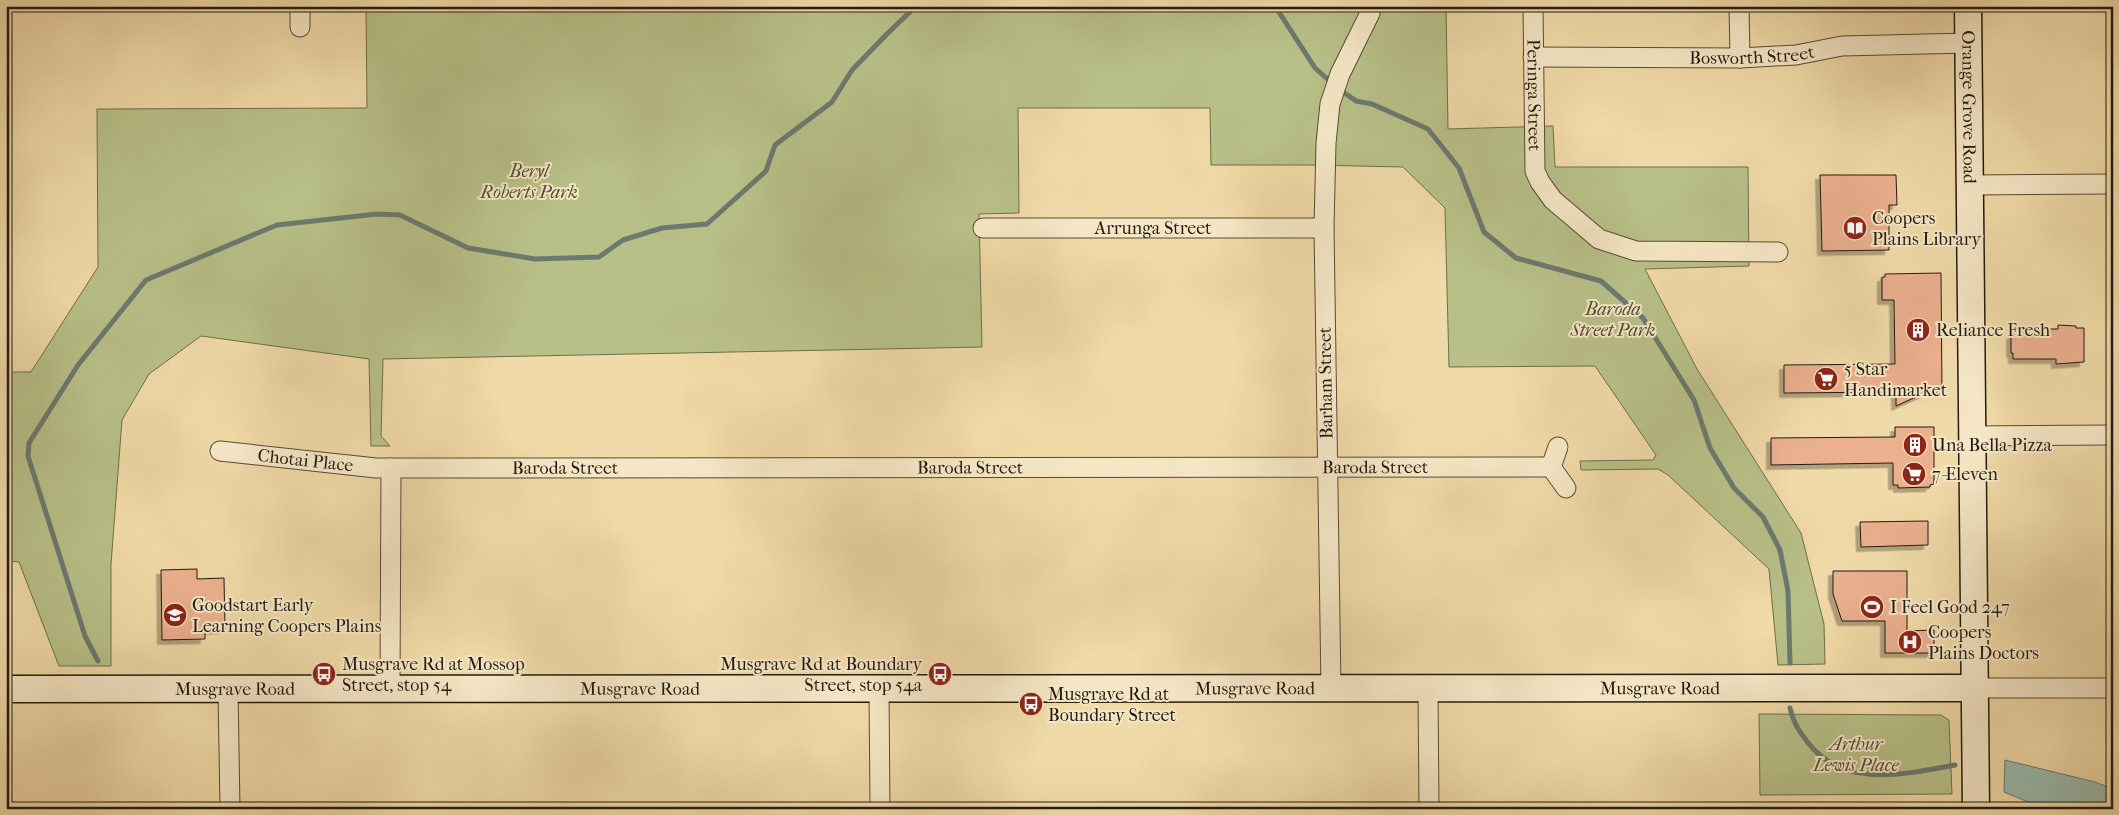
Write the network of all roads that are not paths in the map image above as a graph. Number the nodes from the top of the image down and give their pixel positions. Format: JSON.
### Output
{"nodes":[{"id":1,"x":300,"y":6,"type":"edge"},
{"id":2,"x":1370,"y":6,"type":"edge"},
{"id":3,"x":1533,"y":6,"type":"edge"},
{"id":4,"x":1739,"y":6,"type":"edge"},
{"id":5,"x":1968,"y":6,"type":"edge"},
{"id":6,"x":300,"y":27,"type":"dead end"},
{"id":7,"x":1968,"y":43,"type":"junction"},
{"id":8,"x":1533,"y":58,"type":"junction"},
{"id":9,"x":1740,"y":58,"type":"junction"},
{"id":10,"x":2113,"y":184,"type":"edge"},
{"id":11,"x":1969,"y":186,"type":"junction"},
{"id":12,"x":983,"y":228,"type":"dead end"},
{"id":13,"x":1324,"y":228,"type":"junction"},
{"id":14,"x":1778,"y":252,"type":"dead end"},
{"id":15,"x":2113,"y":435,"type":"edge"},
{"id":16,"x":1971,"y":436,"type":"junction"},
{"id":17,"x":1558,"y":447,"type":"dead end"},
{"id":18,"x":220,"y":451,"type":"dead end"},
{"id":19,"x":1550,"y":466,"type":"junction"},
{"id":20,"x":1326,"y":467,"type":"junction"},
{"id":21,"x":391,"y":468,"type":"junction"},
{"id":22,"x":1566,"y":488,"type":"dead end"},
{"id":23,"x":880,"y":688,"type":"junction"},
{"id":24,"x":1331,"y":688,"type":"junction"},
{"id":25,"x":1428,"y":688,"type":"junction"},
{"id":26,"x":1975,"y":688,"type":"junction"},
{"id":27,"x":2113,"y":688,"type":"edge"},
{"id":28,"x":6,"y":689,"type":"edge"},
{"id":29,"x":228,"y":689,"type":"junction"},
{"id":30,"x":390,"y":689,"type":"junction"},
{"id":31,"x":230,"y":809,"type":"edge"},
{"id":32,"x":880,"y":809,"type":"edge"},
{"id":33,"x":1429,"y":809,"type":"edge"},
{"id":34,"x":1976,"y":809,"type":"edge"}],
"edges":[{"from":1,"to":6,"type":"street"},
{"from":2,"to":13,"type":"street","name":"Barham Street"},
{"from":3,"to":8,"type":"street","name":"Peringa Street"},
{"from":4,"to":9,"type":"street"},
{"from":5,"to":7,"type":"street","name":"Orange Grove Road"},
{"from":7,"to":9,"type":"street","name":"Bosworth Street"},
{"from":7,"to":11,"type":"street","name":"Orange Grove Road"},
{"from":8,"to":9,"type":"street","name":"Bosworth Street"},
{"from":8,"to":14,"type":"street","name":"Peringa Street"},
{"from":10,"to":11,"type":"street"},
{"from":11,"to":16,"type":"street","name":"Orange Grove Road"},
{"from":12,"to":13,"type":"street","name":"Arrunga Street"},
{"from":13,"to":20,"type":"street","name":"Barham Street"},
{"from":15,"to":16,"type":"street"},
{"from":16,"to":26,"type":"street","name":"Orange Grove Road"},
{"from":17,"to":19,"type":"street"},
{"from":18,"to":21,"type":"street","name":"Chotai Place"},
{"from":19,"to":20,"type":"street","name":"Baroda Street"},
{"from":19,"to":22,"type":"street"},
{"from":20,"to":21,"type":"street","name":"Baroda Street"},
{"from":20,"to":24,"type":"street","name":"Barham Street"},
{"from":21,"to":30,"type":"street"},
{"from":23,"to":24,"type":"street","name":"Musgrave Road"},
{"from":23,"to":30,"type":"street","name":"Musgrave Road"},
{"from":23,"to":32,"type":"street"},
{"from":24,"to":25,"type":"street","name":"Musgrave Road"},
{"from":25,"to":26,"type":"street","name":"Musgrave Road"},
{"from":25,"to":33,"type":"street"},
{"from":26,"to":27,"type":"street","name":"Musgrave Road"},
{"from":26,"to":34,"type":"street","name":"Orange Grove Road"},
{"from":28,"to":29,"type":"street","name":"Musgrave Road"},
{"from":29,"to":30,"type":"street","name":"Musgrave Road"},
{"from":29,"to":31,"type":"street"}]}
